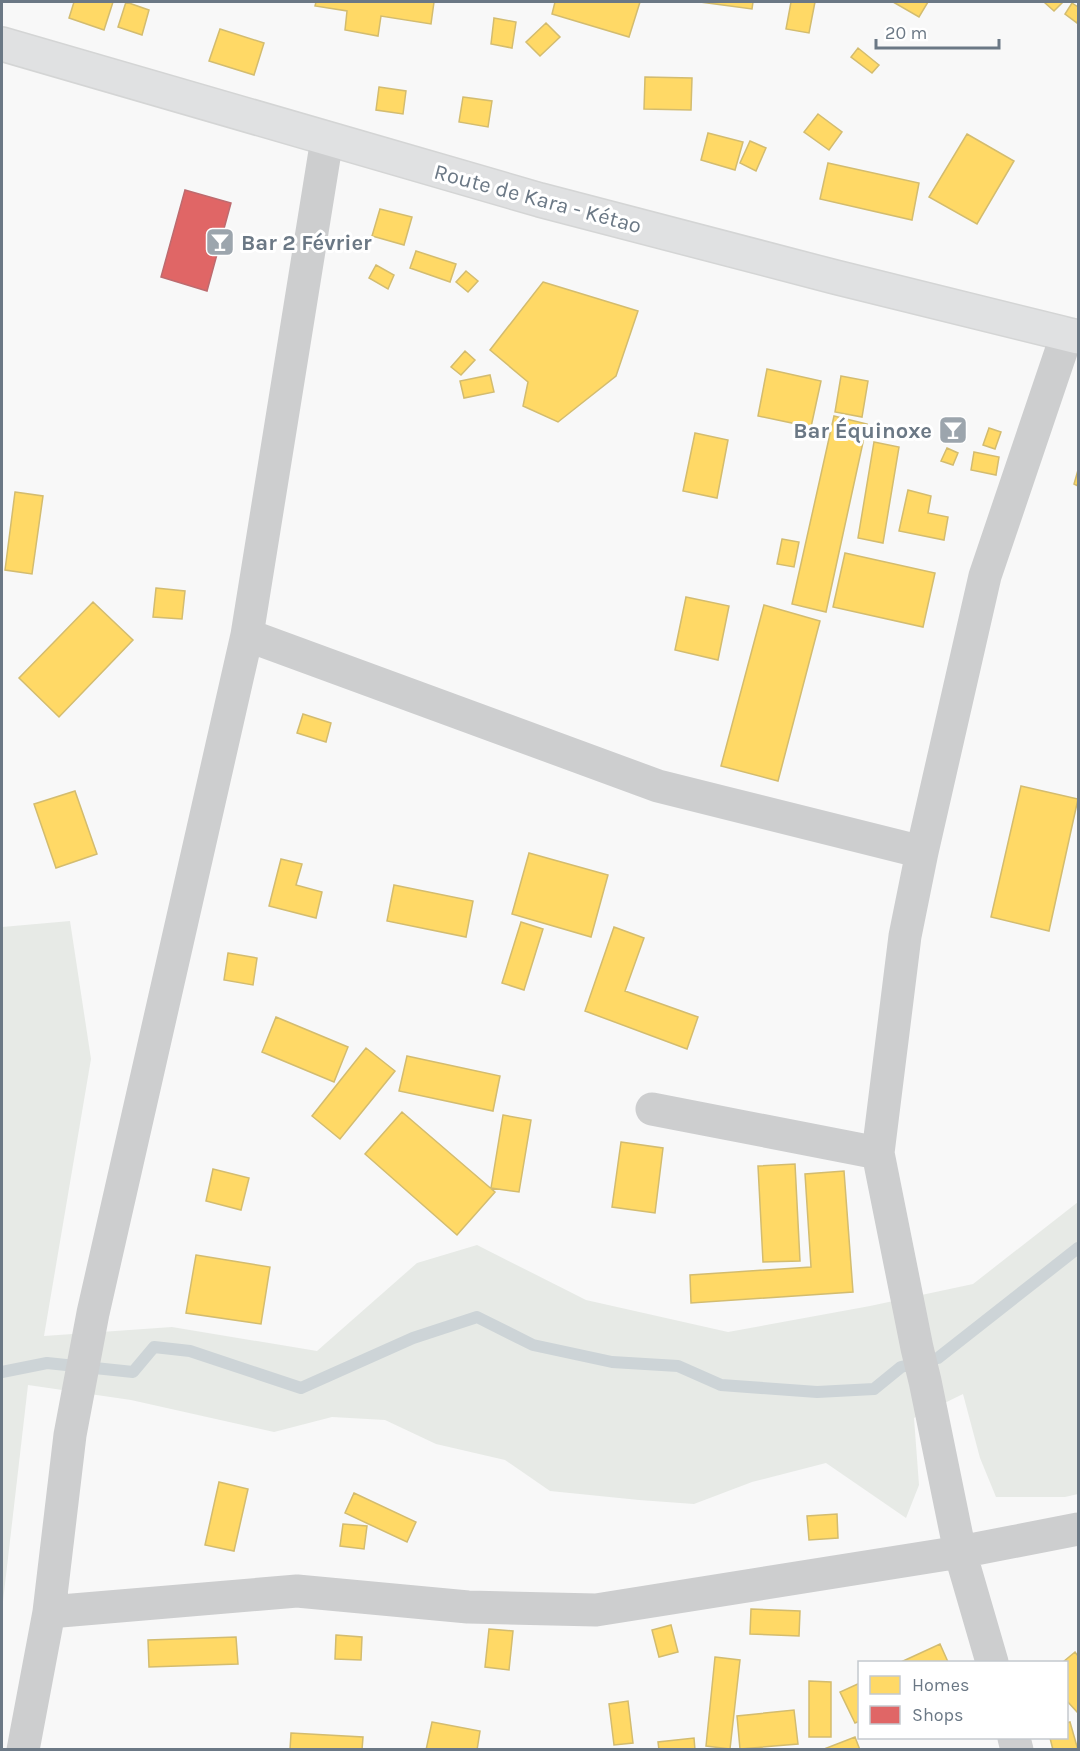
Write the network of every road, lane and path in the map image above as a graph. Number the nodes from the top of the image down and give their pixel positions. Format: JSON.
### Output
{"nodes":[{"id":1,"x":2,"y":44,"type":"edge"},
{"id":2,"x":327,"y":139,"type":"junction"},
{"id":3,"x":1073,"y":335,"type":"edge"},
{"id":4,"x":247,"y":635,"type":"junction"},
{"id":5,"x":922,"y":852,"type":"junction"},
{"id":6,"x":652,"y":1109,"type":"dead end"},
{"id":7,"x":878,"y":1154,"type":"junction"},
{"id":8,"x":1078,"y":1529,"type":"edge"},
{"id":9,"x":960,"y":1552,"type":"junction"},
{"id":10,"x":49,"y":1612,"type":"junction"},
{"id":11,"x":992,"y":1661,"type":"edge"},
{"id":12,"x":23,"y":1749,"type":"edge"}],
"edges":[{"from":1,"to":2,"type":"main road","name":"Route de Kara - Kétao"},
{"from":2,"to":3,"type":"main road","name":"Route de Kara - Kétao"},
{"from":2,"to":4,"type":"street"},
{"from":3,"to":5,"type":"street"},
{"from":4,"to":5,"type":"street"},
{"from":4,"to":10,"type":"street"},
{"from":5,"to":7,"type":"street"},
{"from":6,"to":7,"type":"street"},
{"from":7,"to":9,"type":"street"},
{"from":8,"to":9,"type":"street"},
{"from":9,"to":10,"type":"street"},
{"from":9,"to":11,"type":"street"},
{"from":10,"to":12,"type":"street"}]}
